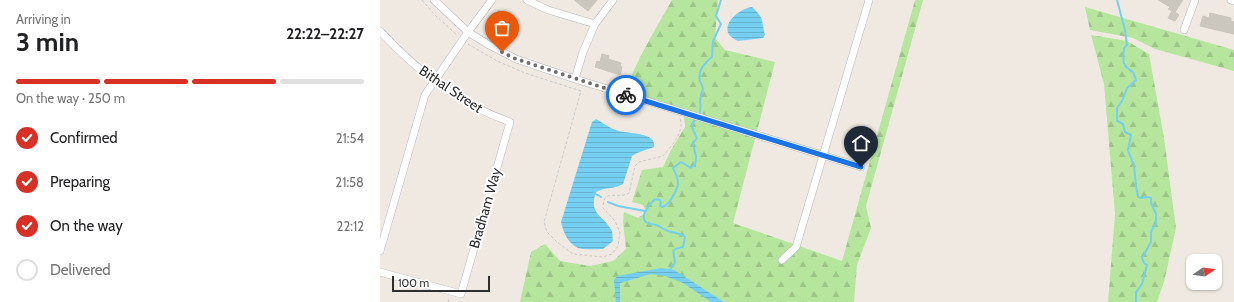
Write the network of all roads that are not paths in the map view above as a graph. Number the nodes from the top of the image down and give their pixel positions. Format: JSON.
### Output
{"nodes":[{"id":1,"x":434,"y":0,"type":"edge"},
{"id":2,"x":492,"y":0,"type":"edge"},
{"id":3,"x":527,"y":0,"type":"edge"},
{"id":4,"x":613,"y":0,"type":"edge"},
{"id":5,"x":869,"y":0,"type":"edge"},
{"id":6,"x":1195,"y":0,"type":"edge"},
{"id":7,"x":1231,"y":0,"type":"edge"},
{"id":8,"x":1234,"y":1,"type":"edge"},
{"id":9,"x":595,"y":24,"type":"junction"},
{"id":10,"x":1184,"y":30,"type":"dead end"},
{"id":11,"x":380,"y":31,"type":"edge"},
{"id":12,"x":468,"y":32,"type":"junction"},
{"id":13,"x":575,"y":79,"type":"junction"},
{"id":14,"x":433,"y":81,"type":"junction"},
{"id":15,"x":510,"y":122,"type":"joint"},
{"id":16,"x":822,"y":156,"type":"junction"},
{"id":17,"x":861,"y":167,"type":"dead end"},
{"id":18,"x":380,"y":251,"type":"edge"},
{"id":19,"x":782,"y":260,"type":"dead end"},
{"id":20,"x":380,"y":272,"type":"edge"}],
"edges":[{"from":1,"to":12,"type":"street"},
{"from":2,"to":12,"type":"street"},
{"from":3,"to":9,"type":"street"},
{"from":4,"to":9,"type":"street"},
{"from":5,"to":16,"type":"street"},
{"from":6,"to":10,"type":"street"},
{"from":7,"to":8,"type":"street"},
{"from":9,"to":13,"type":"street"},
{"from":11,"to":14,"type":"street","name":"Bithal Street"},
{"from":12,"to":13,"type":"street"},
{"from":12,"to":14,"type":"street"},
{"from":13,"to":16,"type":"street"},
{"from":14,"to":15,"type":"street","name":"Bithal Street"},
{"from":14,"to":18,"type":"street"},
{"from":15,"to":20,"type":"street","name":"Bradham Way"},
{"from":16,"to":17,"type":"street"},
{"from":16,"to":19,"type":"street"}]}
